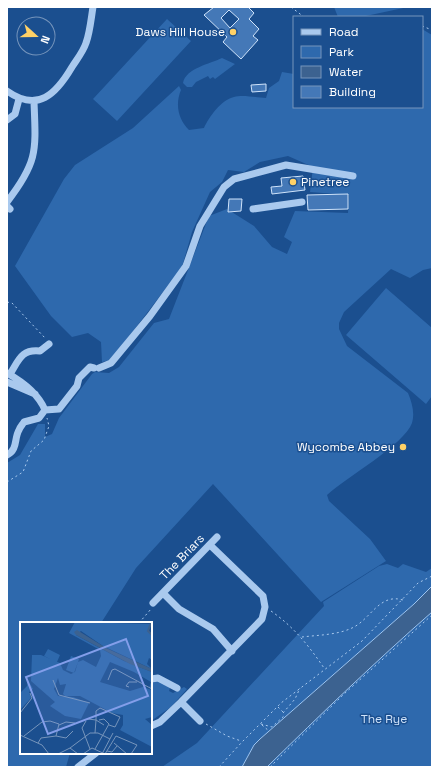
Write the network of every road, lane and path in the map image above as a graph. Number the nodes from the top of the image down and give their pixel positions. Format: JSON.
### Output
{"nodes":[{"id":1,"x":93,"y":7,"type":"edge"},
{"id":2,"x":292,"y":7,"type":"edge"},
{"id":3,"x":303,"y":16,"type":"edge"},
{"id":4,"x":7,"y":91,"type":"edge"},
{"id":5,"x":20,"y":99,"type":"junction"},
{"id":6,"x":34,"y":102,"type":"junction"},
{"id":7,"x":7,"y":120,"type":"edge"},
{"id":8,"x":353,"y":176,"type":"dead end"},
{"id":9,"x":302,"y":202,"type":"dead end"},
{"id":10,"x":8,"y":206,"type":"edge"},
{"id":11,"x":253,"y":209,"type":"dead end"},
{"id":12,"x":7,"y":302,"type":"edge"},
{"id":13,"x":49,"y":344,"type":"joint"},
{"id":14,"x":8,"y":374,"type":"edge"},
{"id":15,"x":7,"y":382,"type":"edge"},
{"id":16,"x":36,"y":394,"type":"junction"},
{"id":17,"x":45,"y":410,"type":"junction"},
{"id":18,"x":7,"y":455,"type":"edge"},
{"id":19,"x":7,"y":482,"type":"edge"},
{"id":20,"x":217,"y":537,"type":"dead end"},
{"id":21,"x":210,"y":545,"type":"junction"},
{"id":22,"x":432,"y":576,"type":"edge"},
{"id":23,"x":163,"y":593,"type":"junction"},
{"id":24,"x":403,"y":600,"type":"junction"},
{"id":25,"x":153,"y":603,"type":"joint"},
{"id":26,"x":265,"y":607,"type":"junction"},
{"id":27,"x":432,"y":615,"type":"edge"},
{"id":28,"x":140,"y":622,"type":"edge"},
{"id":29,"x":302,"y":637,"type":"junction"},
{"id":30,"x":232,"y":651,"type":"junction"},
{"id":31,"x":325,"y":669,"type":"junction"},
{"id":32,"x":152,"y":679,"type":"edge"},
{"id":33,"x":177,"y":688,"type":"dead end"},
{"id":34,"x":300,"y":688,"type":"junction"},
{"id":35,"x":181,"y":702,"type":"junction"},
{"id":36,"x":278,"y":707,"type":"junction"},
{"id":37,"x":285,"y":714,"type":"junction"},
{"id":38,"x":200,"y":721,"type":"joint"},
{"id":39,"x":261,"y":724,"type":"junction"},
{"id":40,"x":152,"y":726,"type":"edge"},
{"id":41,"x":269,"y":731,"type":"dead end"},
{"id":42,"x":242,"y":742,"type":"junction"},
{"id":43,"x":95,"y":754,"type":"edge"},
{"id":44,"x":272,"y":765,"type":"junction"},
{"id":45,"x":78,"y":767,"type":"edge"},
{"id":46,"x":219,"y":767,"type":"edge"},
{"id":47,"x":270,"y":767,"type":"edge"},
{"id":48,"x":274,"y":767,"type":"edge"}],
"edges":[{"from":1,"to":6,"type":"street"},
{"from":2,"to":3,"type":"path"},
{"from":4,"to":5,"type":"street"},
{"from":5,"to":6,"type":"street"},
{"from":5,"to":7,"type":"street"},
{"from":6,"to":10,"type":"street"},
{"from":8,"to":17,"type":"street"},
{"from":9,"to":11,"type":"street"},
{"from":12,"to":13,"type":"path"},
{"from":13,"to":14,"type":"street"},
{"from":14,"to":16,"type":"street"},
{"from":15,"to":16,"type":"street"},
{"from":16,"to":17,"type":"street"},
{"from":17,"to":18,"type":"street"},
{"from":17,"to":19,"type":"path"},
{"from":20,"to":21,"type":"street","name":"The Briars"},
{"from":21,"to":23,"type":"street","name":"The Briars"},
{"from":21,"to":26,"type":"street"},
{"from":22,"to":24,"type":"path"},
{"from":23,"to":25,"type":"street","name":"The Briars"},
{"from":23,"to":30,"type":"street","name":"The Briars"},
{"from":24,"to":29,"type":"path"},
{"from":24,"to":31,"type":"path"},
{"from":25,"to":28,"type":"path"},
{"from":26,"to":29,"type":"path"},
{"from":26,"to":30,"type":"street"},
{"from":27,"to":44,"type":"path"},
{"from":29,"to":31,"type":"path"},
{"from":30,"to":35,"type":"street"},
{"from":31,"to":34,"type":"path"},
{"from":32,"to":33,"type":"street"},
{"from":34,"to":36,"type":"path"},
{"from":34,"to":37,"type":"path"},
{"from":35,"to":38,"type":"street"},
{"from":35,"to":40,"type":"street"},
{"from":36,"to":37,"type":"path"},
{"from":36,"to":39,"type":"path"},
{"from":37,"to":39,"type":"path"},
{"from":38,"to":42,"type":"path"},
{"from":39,"to":41,"type":"path"},
{"from":39,"to":42,"type":"path"},
{"from":42,"to":46,"type":"path"},
{"from":43,"to":45,"type":"street"},
{"from":44,"to":47,"type":"path"},
{"from":44,"to":48,"type":"path"}]}
